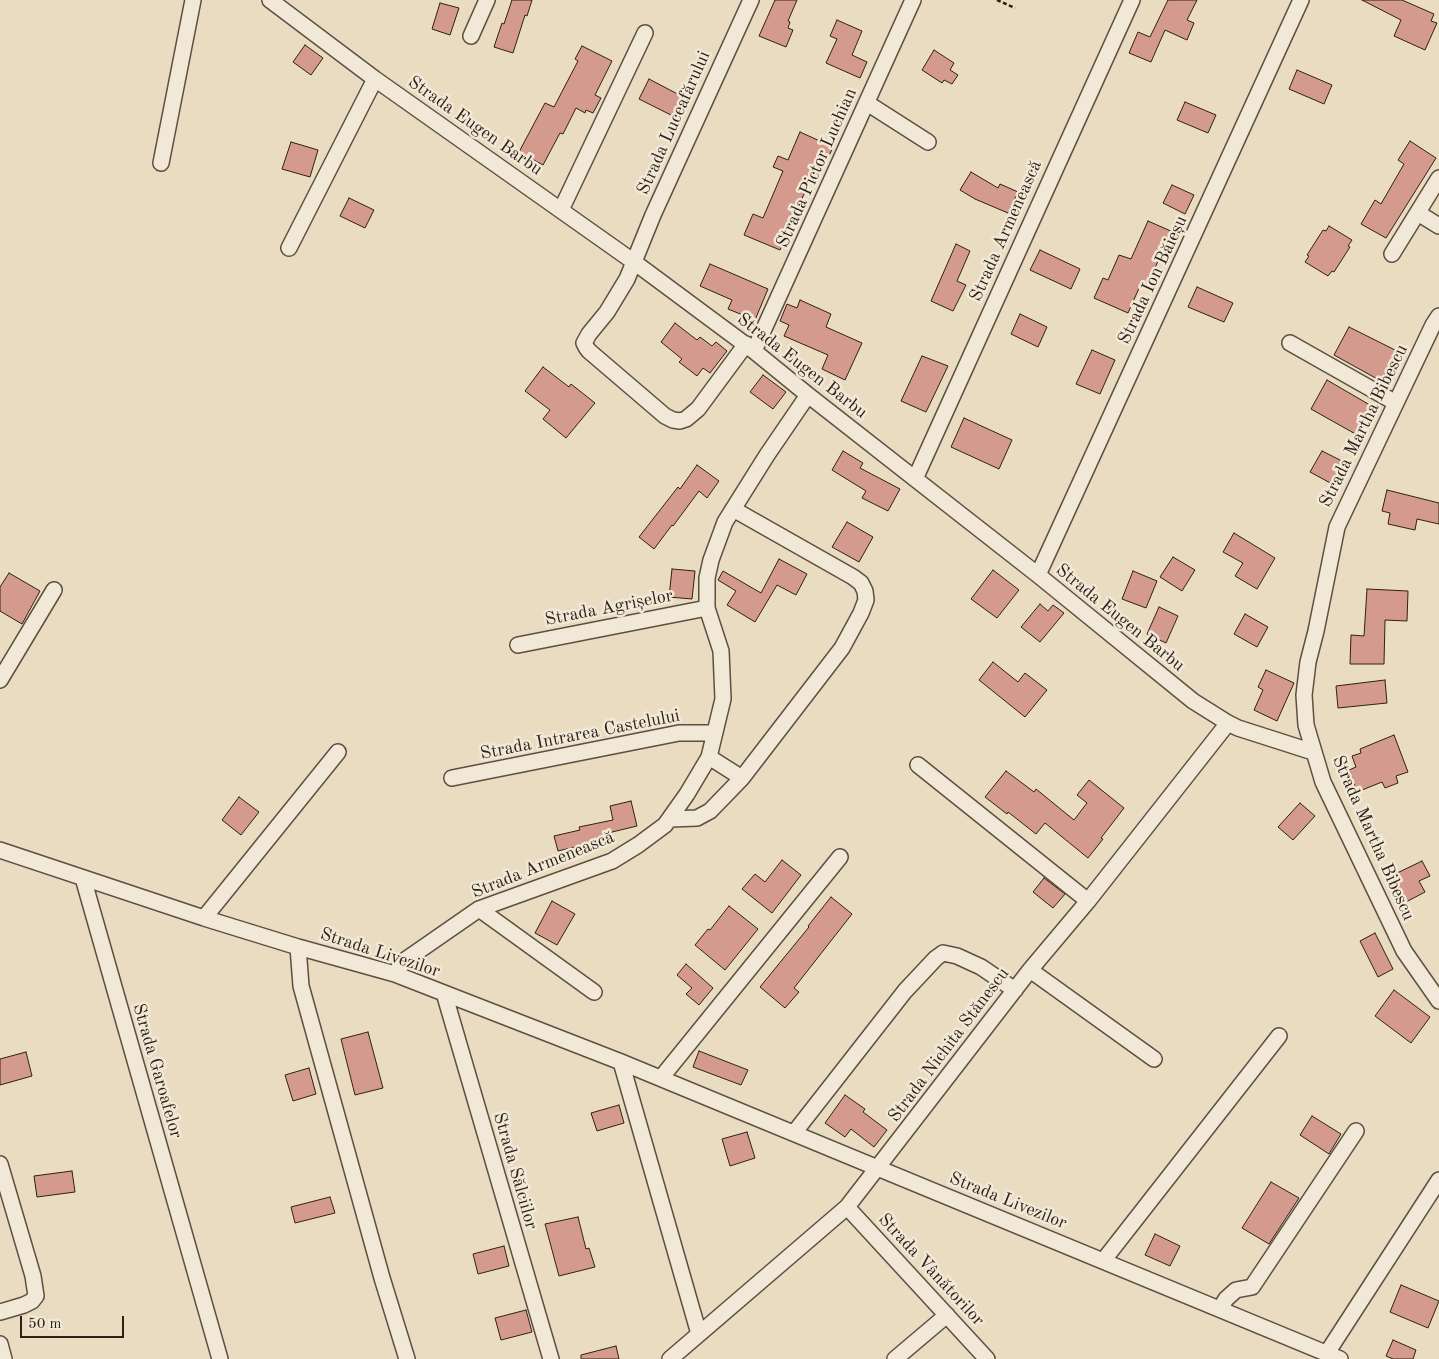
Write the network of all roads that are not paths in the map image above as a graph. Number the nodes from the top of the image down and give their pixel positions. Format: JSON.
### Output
{"nodes":[{"id":1,"x":194,"y":0,"type":"edge"},
{"id":2,"x":270,"y":0,"type":"edge"},
{"id":3,"x":487,"y":0,"type":"edge"},
{"id":4,"x":750,"y":0,"type":"edge"},
{"id":5,"x":913,"y":0,"type":"edge"},
{"id":6,"x":1132,"y":0,"type":"edge"},
{"id":7,"x":1301,"y":0,"type":"edge"},
{"id":8,"x":645,"y":33,"type":"dead end"},
{"id":9,"x":470,"y":36,"type":"dead end"},
{"id":10,"x":375,"y":79,"type":"junction"},
{"id":11,"x":867,"y":103,"type":"junction"},
{"id":12,"x":928,"y":142,"type":"dead end"},
{"id":13,"x":161,"y":163,"type":"dead end"},
{"id":14,"x":1439,"y":178,"type":"edge"},
{"id":15,"x":561,"y":210,"type":"junction"},
{"id":16,"x":1418,"y":213,"type":"junction"},
{"id":17,"x":1439,"y":226,"type":"edge"},
{"id":18,"x":289,"y":248,"type":"dead end"},
{"id":19,"x":1392,"y":254,"type":"dead end"},
{"id":20,"x":634,"y":262,"type":"junction"},
{"id":21,"x":1439,"y":316,"type":"edge"},
{"id":22,"x":1290,"y":343,"type":"dead end"},
{"id":23,"x":750,"y":348,"type":"junction"},
{"id":24,"x":808,"y":395,"type":"junction"},
{"id":25,"x":1396,"y":402,"type":"junction"},
{"id":26,"x":915,"y":479,"type":"junction"},
{"id":27,"x":733,"y":509,"type":"junction"},
{"id":28,"x":1038,"y":575,"type":"junction"},
{"id":29,"x":54,"y":590,"type":"dead end"},
{"id":30,"x":707,"y":608,"type":"junction"},
{"id":31,"x":518,"y":645,"type":"dead end"},
{"id":32,"x":0,"y":680,"type":"edge"},
{"id":33,"x":1228,"y":724,"type":"junction"},
{"id":34,"x":715,"y":733,"type":"junction"},
{"id":35,"x":338,"y":752,"type":"dead end"},
{"id":36,"x":1314,"y":752,"type":"junction"},
{"id":37,"x":709,"y":758,"type":"junction"},
{"id":38,"x":918,"y":765,"type":"dead end"},
{"id":39,"x":452,"y":778,"type":"dead end"},
{"id":40,"x":742,"y":778,"type":"junction"},
{"id":41,"x":670,"y":819,"type":"junction"},
{"id":42,"x":0,"y":850,"type":"edge"},
{"id":43,"x":840,"y":856,"type":"dead end"},
{"id":44,"x":83,"y":878,"type":"junction"},
{"id":45,"x":1088,"y":900,"type":"junction"},
{"id":46,"x":479,"y":909,"type":"junction"},
{"id":47,"x":204,"y":918,"type":"junction"},
{"id":48,"x":298,"y":947,"type":"junction"},
{"id":49,"x":1030,"y":970,"type":"junction"},
{"id":50,"x":395,"y":974,"type":"junction"},
{"id":51,"x":1015,"y":990,"type":"junction"},
{"id":52,"x":594,"y":992,"type":"dead end"},
{"id":53,"x":444,"y":993,"type":"junction"},
{"id":54,"x":1439,"y":1001,"type":"edge"},
{"id":55,"x":1279,"y":1036,"type":"dead end"},
{"id":56,"x":1154,"y":1059,"type":"dead end"},
{"id":57,"x":621,"y":1062,"type":"junction"},
{"id":58,"x":661,"y":1078,"type":"junction"},
{"id":59,"x":1356,"y":1131,"type":"dead end"},
{"id":60,"x":794,"y":1133,"type":"junction"},
{"id":61,"x":0,"y":1164,"type":"edge"},
{"id":62,"x":878,"y":1168,"type":"junction"},
{"id":63,"x":1439,"y":1180,"type":"edge"},
{"id":64,"x":848,"y":1207,"type":"junction"},
{"id":65,"x":1103,"y":1261,"type":"junction"},
{"id":66,"x":1220,"y":1309,"type":"junction"},
{"id":67,"x":0,"y":1312,"type":"edge"},
{"id":68,"x":947,"y":1315,"type":"junction"},
{"id":69,"x":699,"y":1334,"type":"junction"},
{"id":70,"x":0,"y":1344,"type":"edge"},
{"id":71,"x":1334,"y":1356,"type":"edge"},
{"id":72,"x":4,"y":1359,"type":"edge"},
{"id":73,"x":220,"y":1359,"type":"edge"},
{"id":74,"x":407,"y":1359,"type":"edge"},
{"id":75,"x":551,"y":1359,"type":"edge"},
{"id":76,"x":670,"y":1359,"type":"edge"},
{"id":77,"x":895,"y":1359,"type":"edge"},
{"id":78,"x":987,"y":1359,"type":"edge"}],
"edges":[{"from":1,"to":13,"type":"street"},
{"from":2,"to":10,"type":"street","name":"Strada Eugen Barbu"},
{"from":3,"to":9,"type":"street"},
{"from":4,"to":20,"type":"street","name":"Strada Luceafărului"},
{"from":5,"to":11,"type":"street","name":"Strada Pictor Luchian"},
{"from":6,"to":26,"type":"street","name":"Strada Armenească"},
{"from":7,"to":28,"type":"street","name":"Strada Ion Băieșu"},
{"from":8,"to":15,"type":"street"},
{"from":10,"to":15,"type":"street","name":"Strada Eugen Barbu"},
{"from":10,"to":18,"type":"street"},
{"from":11,"to":12,"type":"street"},
{"from":11,"to":23,"type":"street","name":"Strada Pictor Luchian"},
{"from":14,"to":16,"type":"street"},
{"from":15,"to":20,"type":"street","name":"Strada Eugen Barbu"},
{"from":16,"to":17,"type":"street"},
{"from":16,"to":19,"type":"street"},
{"from":20,"to":23,"type":"street","name":"Strada Eugen Barbu"},
{"from":20,"to":23,"type":"street","name":"Strada Luceafărului"},
{"from":21,"to":25,"type":"street","name":"Strada Martha Bibescu"},
{"from":22,"to":25,"type":"street"},
{"from":23,"to":24,"type":"street","name":"Strada Eugen Barbu"},
{"from":24,"to":26,"type":"street","name":"Strada Eugen Barbu"},
{"from":24,"to":27,"type":"street","name":"Strada Armenească"},
{"from":25,"to":36,"type":"street","name":"Strada Martha Bibescu"},
{"from":26,"to":28,"type":"street","name":"Strada Eugen Barbu"},
{"from":27,"to":30,"type":"street","name":"Strada Armenească"},
{"from":27,"to":40,"type":"street"},
{"from":28,"to":33,"type":"street","name":"Strada Eugen Barbu"},
{"from":29,"to":32,"type":"street"},
{"from":30,"to":31,"type":"street","name":"Strada Agrișelor"},
{"from":30,"to":34,"type":"street","name":"Strada Armenească"},
{"from":33,"to":36,"type":"street","name":"Strada Eugen Barbu"},
{"from":33,"to":45,"type":"street","name":"Strada Nichita Stănescu"},
{"from":34,"to":37,"type":"street","name":"Strada Armenească"},
{"from":34,"to":39,"type":"street","name":"Strada Intrarea Castelului"},
{"from":35,"to":47,"type":"street"},
{"from":36,"to":54,"type":"street","name":"Strada Martha Bibescu"},
{"from":37,"to":40,"type":"street"},
{"from":37,"to":41,"type":"street","name":"Strada Armenească"},
{"from":38,"to":45,"type":"street"},
{"from":40,"to":41,"type":"street"},
{"from":41,"to":46,"type":"street","name":"Strada Armenească"},
{"from":42,"to":44,"type":"street"},
{"from":43,"to":58,"type":"street"},
{"from":44,"to":47,"type":"street","name":"Strada Livezilor"},
{"from":44,"to":73,"type":"street","name":"Strada Garoafelor"},
{"from":45,"to":49,"type":"street","name":"Strada Nichita Stănescu"},
{"from":46,"to":50,"type":"street","name":"Strada Armenească"},
{"from":46,"to":52,"type":"street"},
{"from":47,"to":48,"type":"street","name":"Strada Livezilor"},
{"from":48,"to":50,"type":"street","name":"Strada Livezilor"},
{"from":48,"to":74,"type":"street"},
{"from":49,"to":51,"type":"street","name":"Strada Nichita Stănescu"},
{"from":49,"to":56,"type":"street"},
{"from":50,"to":53,"type":"street","name":"Strada Livezilor"},
{"from":51,"to":60,"type":"street"},
{"from":51,"to":62,"type":"street","name":"Strada Nichita Stănescu"},
{"from":53,"to":57,"type":"street","name":"Strada Livezilor"},
{"from":53,"to":75,"type":"street","name":"Strada Sălciilor"},
{"from":55,"to":65,"type":"street"},
{"from":57,"to":58,"type":"street","name":"Strada Livezilor"},
{"from":57,"to":69,"type":"street"},
{"from":58,"to":60,"type":"street","name":"Strada Livezilor"},
{"from":59,"to":66,"type":"street"},
{"from":60,"to":62,"type":"street","name":"Strada Livezilor"},
{"from":61,"to":67,"type":"street"},
{"from":62,"to":64,"type":"street","name":"Strada Nichita Stănescu"},
{"from":62,"to":65,"type":"street","name":"Strada Livezilor"},
{"from":63,"to":71,"type":"street"},
{"from":64,"to":68,"type":"street","name":"Strada Vânătorilor"},
{"from":64,"to":69,"type":"street","name":"Strada Nichita Stănescu"},
{"from":65,"to":66,"type":"street","name":"Strada Livezilor"},
{"from":66,"to":71,"type":"street","name":"Strada Livezilor"},
{"from":68,"to":77,"type":"street"},
{"from":68,"to":78,"type":"street","name":"Strada Vânătorilor"},
{"from":69,"to":76,"type":"street","name":"Strada Nichita Stănescu"},
{"from":70,"to":72,"type":"street"}]}
